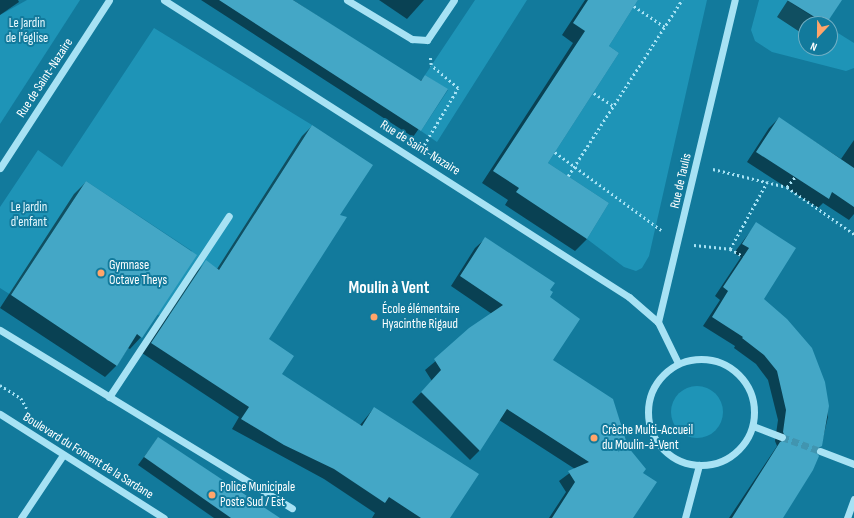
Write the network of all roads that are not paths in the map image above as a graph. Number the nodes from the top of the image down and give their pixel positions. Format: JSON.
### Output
{"nodes":[{"id":1,"x":109,"y":0,"type":"edge"},
{"id":2,"x":164,"y":0,"type":"edge"},
{"id":3,"x":347,"y":0,"type":"edge"},
{"id":4,"x":454,"y":0,"type":"edge"},
{"id":5,"x":735,"y":0,"type":"edge"},
{"id":6,"x":0,"y":168,"type":"edge"},
{"id":7,"x":229,"y":216,"type":"dead end"},
{"id":8,"x":658,"y":322,"type":"junction"},
{"id":9,"x":0,"y":330,"type":"edge"},
{"id":10,"x":678,"y":363,"type":"junction"},
{"id":11,"x":109,"y":397,"type":"junction"},
{"id":12,"x":0,"y":414,"type":"edge"},
{"id":13,"x":753,"y":426,"type":"junction"},
{"id":14,"x":782,"y":437,"type":"tunnel mouth"},
{"id":15,"x":820,"y":451,"type":"tunnel mouth"},
{"id":16,"x":63,"y":455,"type":"junction"},
{"id":17,"x":854,"y":464,"type":"edge"},
{"id":18,"x":699,"y":466,"type":"junction"},
{"id":19,"x":854,"y":499,"type":"edge"},
{"id":20,"x":292,"y":508,"type":"dead end"},
{"id":21,"x":21,"y":518,"type":"edge"},
{"id":22,"x":164,"y":518,"type":"edge"},
{"id":23,"x":685,"y":518,"type":"edge"},
{"id":24,"x":847,"y":518,"type":"edge"}],
"edges":[{"from":1,"to":6,"type":"street","name":"Rue de Saint-Nazaire"},
{"from":2,"to":8,"type":"street","name":"Rue de Saint-Nazaire"},
{"from":3,"to":4,"type":"street"},
{"from":5,"to":8,"type":"street","name":"Rue de Taulis"},
{"from":7,"to":11,"type":"street"},
{"from":8,"to":10,"type":"street"},
{"from":9,"to":11,"type":"street"},
{"from":10,"to":13,"type":"street"},
{"from":10,"to":18,"type":"street"},
{"from":11,"to":20,"type":"street"},
{"from":12,"to":16,"type":"street","name":"Boulevard du Foment de la Sardane"},
{"from":13,"to":14,"type":"street"},
{"from":13,"to":18,"type":"street"},
{"from":15,"to":17,"type":"street"},
{"from":16,"to":21,"type":"street"},
{"from":16,"to":22,"type":"street","name":"Boulevard du Foment de la Sardane"},
{"from":18,"to":23,"type":"street"},
{"from":19,"to":24,"type":"street"}]}
